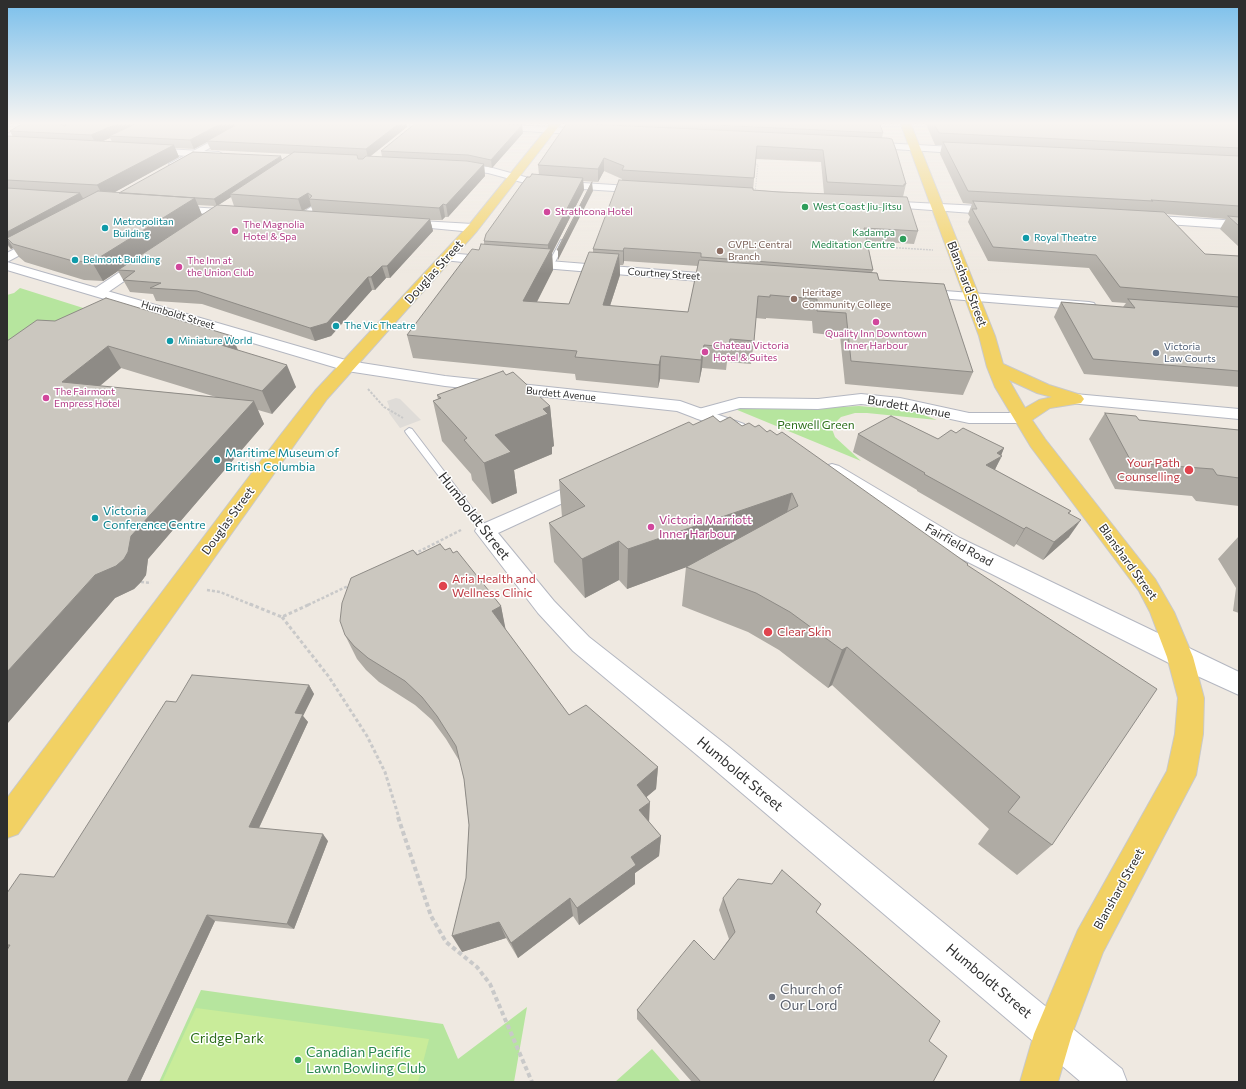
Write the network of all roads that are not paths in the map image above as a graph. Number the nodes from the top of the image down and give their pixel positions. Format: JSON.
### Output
{"nodes":[{"id":1,"x":500,"y":173,"type":"edge"},
{"id":2,"x":516,"y":173,"type":"edge"},
{"id":3,"x":925,"y":173,"type":"edge"},
{"id":4,"x":513,"y":176,"type":"junction"},
{"id":5,"x":659,"y":191,"type":"edge"},
{"id":6,"x":231,"y":203,"type":"edge"},
{"id":7,"x":868,"y":203,"type":"edge"},
{"id":8,"x":938,"y":207,"type":"junction"},
{"id":9,"x":160,"y":208,"type":"edge"},
{"id":10,"x":218,"y":212,"type":"junction"},
{"id":11,"x":1011,"y":212,"type":"edge"},
{"id":12,"x":247,"y":213,"type":"edge"},
{"id":13,"x":314,"y":213,"type":"edge"},
{"id":14,"x":297,"y":216,"type":"edge"},
{"id":15,"x":1133,"y":219,"type":"edge"},
{"id":16,"x":204,"y":221,"type":"edge"},
{"id":17,"x":394,"y":223,"type":"edge"},
{"id":18,"x":1239,"y":225,"type":"edge"},
{"id":19,"x":473,"y":228,"type":"junction"},
{"id":20,"x":50,"y":233,"type":"edge"},
{"id":21,"x":567,"y":233,"type":"edge"},
{"id":22,"x":155,"y":254,"type":"edge"},
{"id":23,"x":7,"y":258,"type":"edge"},
{"id":24,"x":447,"y":258,"type":"junction"},
{"id":25,"x":7,"y":266,"type":"edge"},
{"id":26,"x":550,"y":266,"type":"junction"},
{"id":27,"x":740,"y":280,"type":"edge"},
{"id":28,"x":99,"y":292,"type":"junction"},
{"id":29,"x":903,"y":292,"type":"edge"},
{"id":30,"x":972,"y":297,"type":"junction"},
{"id":31,"x":1099,"y":307,"type":"edge"},
{"id":32,"x":347,"y":366,"type":"junction"},
{"id":33,"x":995,"y":367,"type":"junction"},
{"id":34,"x":1075,"y":399,"type":"junction"},
{"id":35,"x":1239,"y":414,"type":"edge"},
{"id":36,"x":1022,"y":418,"type":"junction"},
{"id":37,"x":702,"y":423,"type":"junction"},
{"id":38,"x":408,"y":431,"type":"road end"},
{"id":39,"x":752,"y":435,"type":"edge"},
{"id":40,"x":815,"y":461,"type":"edge"},
{"id":41,"x":601,"y":479,"type":"edge"},
{"id":42,"x":481,"y":526,"type":"junction"},
{"id":43,"x":1180,"y":657,"type":"junction"},
{"id":44,"x":1239,"y":684,"type":"edge"},
{"id":45,"x":15,"y":799,"type":"edge"},
{"id":46,"x":7,"y":823,"type":"edge"},
{"id":47,"x":1053,"y":1034,"type":"junction"},
{"id":48,"x":1039,"y":1082,"type":"edge"},
{"id":49,"x":1109,"y":1082,"type":"edge"}],
"edges":[{"from":1,"to":4,"type":"street"},
{"from":2,"to":4,"type":"main road","name":"Douglas Street"},
{"from":3,"to":8,"type":"main road","name":"Blanshard Street"},
{"from":4,"to":5,"type":"street"},
{"from":4,"to":19,"type":"main road","name":"Douglas Street"},
{"from":6,"to":10,"type":"street"},
{"from":7,"to":8,"type":"street"},
{"from":8,"to":11,"type":"street"},
{"from":8,"to":30,"type":"main road","name":"Blanshard Street"},
{"from":9,"to":10,"type":"street"},
{"from":10,"to":12,"type":"street"},
{"from":10,"to":16,"type":"street"},
{"from":13,"to":14,"type":"street"},
{"from":15,"to":18,"type":"street"},
{"from":17,"to":19,"type":"street"},
{"from":19,"to":24,"type":"main road","name":"Douglas Street"},
{"from":20,"to":23,"type":"street"},
{"from":21,"to":26,"type":"lane"},
{"from":22,"to":28,"type":"street"},
{"from":24,"to":26,"type":"street","name":"Courtney Street"},
{"from":24,"to":32,"type":"main road","name":"Douglas Street"},
{"from":25,"to":28,"type":"street","name":"Humboldt Street"},
{"from":26,"to":27,"type":"street","name":"Courtney Street"},
{"from":28,"to":32,"type":"street","name":"Humboldt Street"},
{"from":29,"to":30,"type":"street"},
{"from":30,"to":31,"type":"street"},
{"from":30,"to":33,"type":"main road","name":"Blanshard Street"},
{"from":32,"to":37,"type":"street","name":"Burdett Avenue"},
{"from":32,"to":45,"type":"main road","name":"Douglas Street"},
{"from":33,"to":34,"type":"main road"},
{"from":33,"to":36,"type":"main road","name":"Blanshard Street"},
{"from":34,"to":35,"type":"street"},
{"from":34,"to":36,"type":"main road"},
{"from":36,"to":37,"type":"street","name":"Burdett Avenue"},
{"from":36,"to":43,"type":"main road","name":"Blanshard Street"},
{"from":37,"to":39,"type":"street"},
{"from":38,"to":42,"type":"lane","name":"Humboldt Street"},
{"from":40,"to":43,"type":"street","name":"Fairfield Road"},
{"from":41,"to":42,"type":"street"},
{"from":42,"to":47,"type":"street","name":"Humboldt Street"},
{"from":43,"to":44,"type":"street","name":"Fairfield Road"},
{"from":43,"to":47,"type":"main road","name":"Blanshard Street"},
{"from":45,"to":46,"type":"main road","name":"Douglas Street"},
{"from":47,"to":48,"type":"main road","name":"Blanshard Street"},
{"from":47,"to":49,"type":"street","name":"Humboldt Street"}]}
